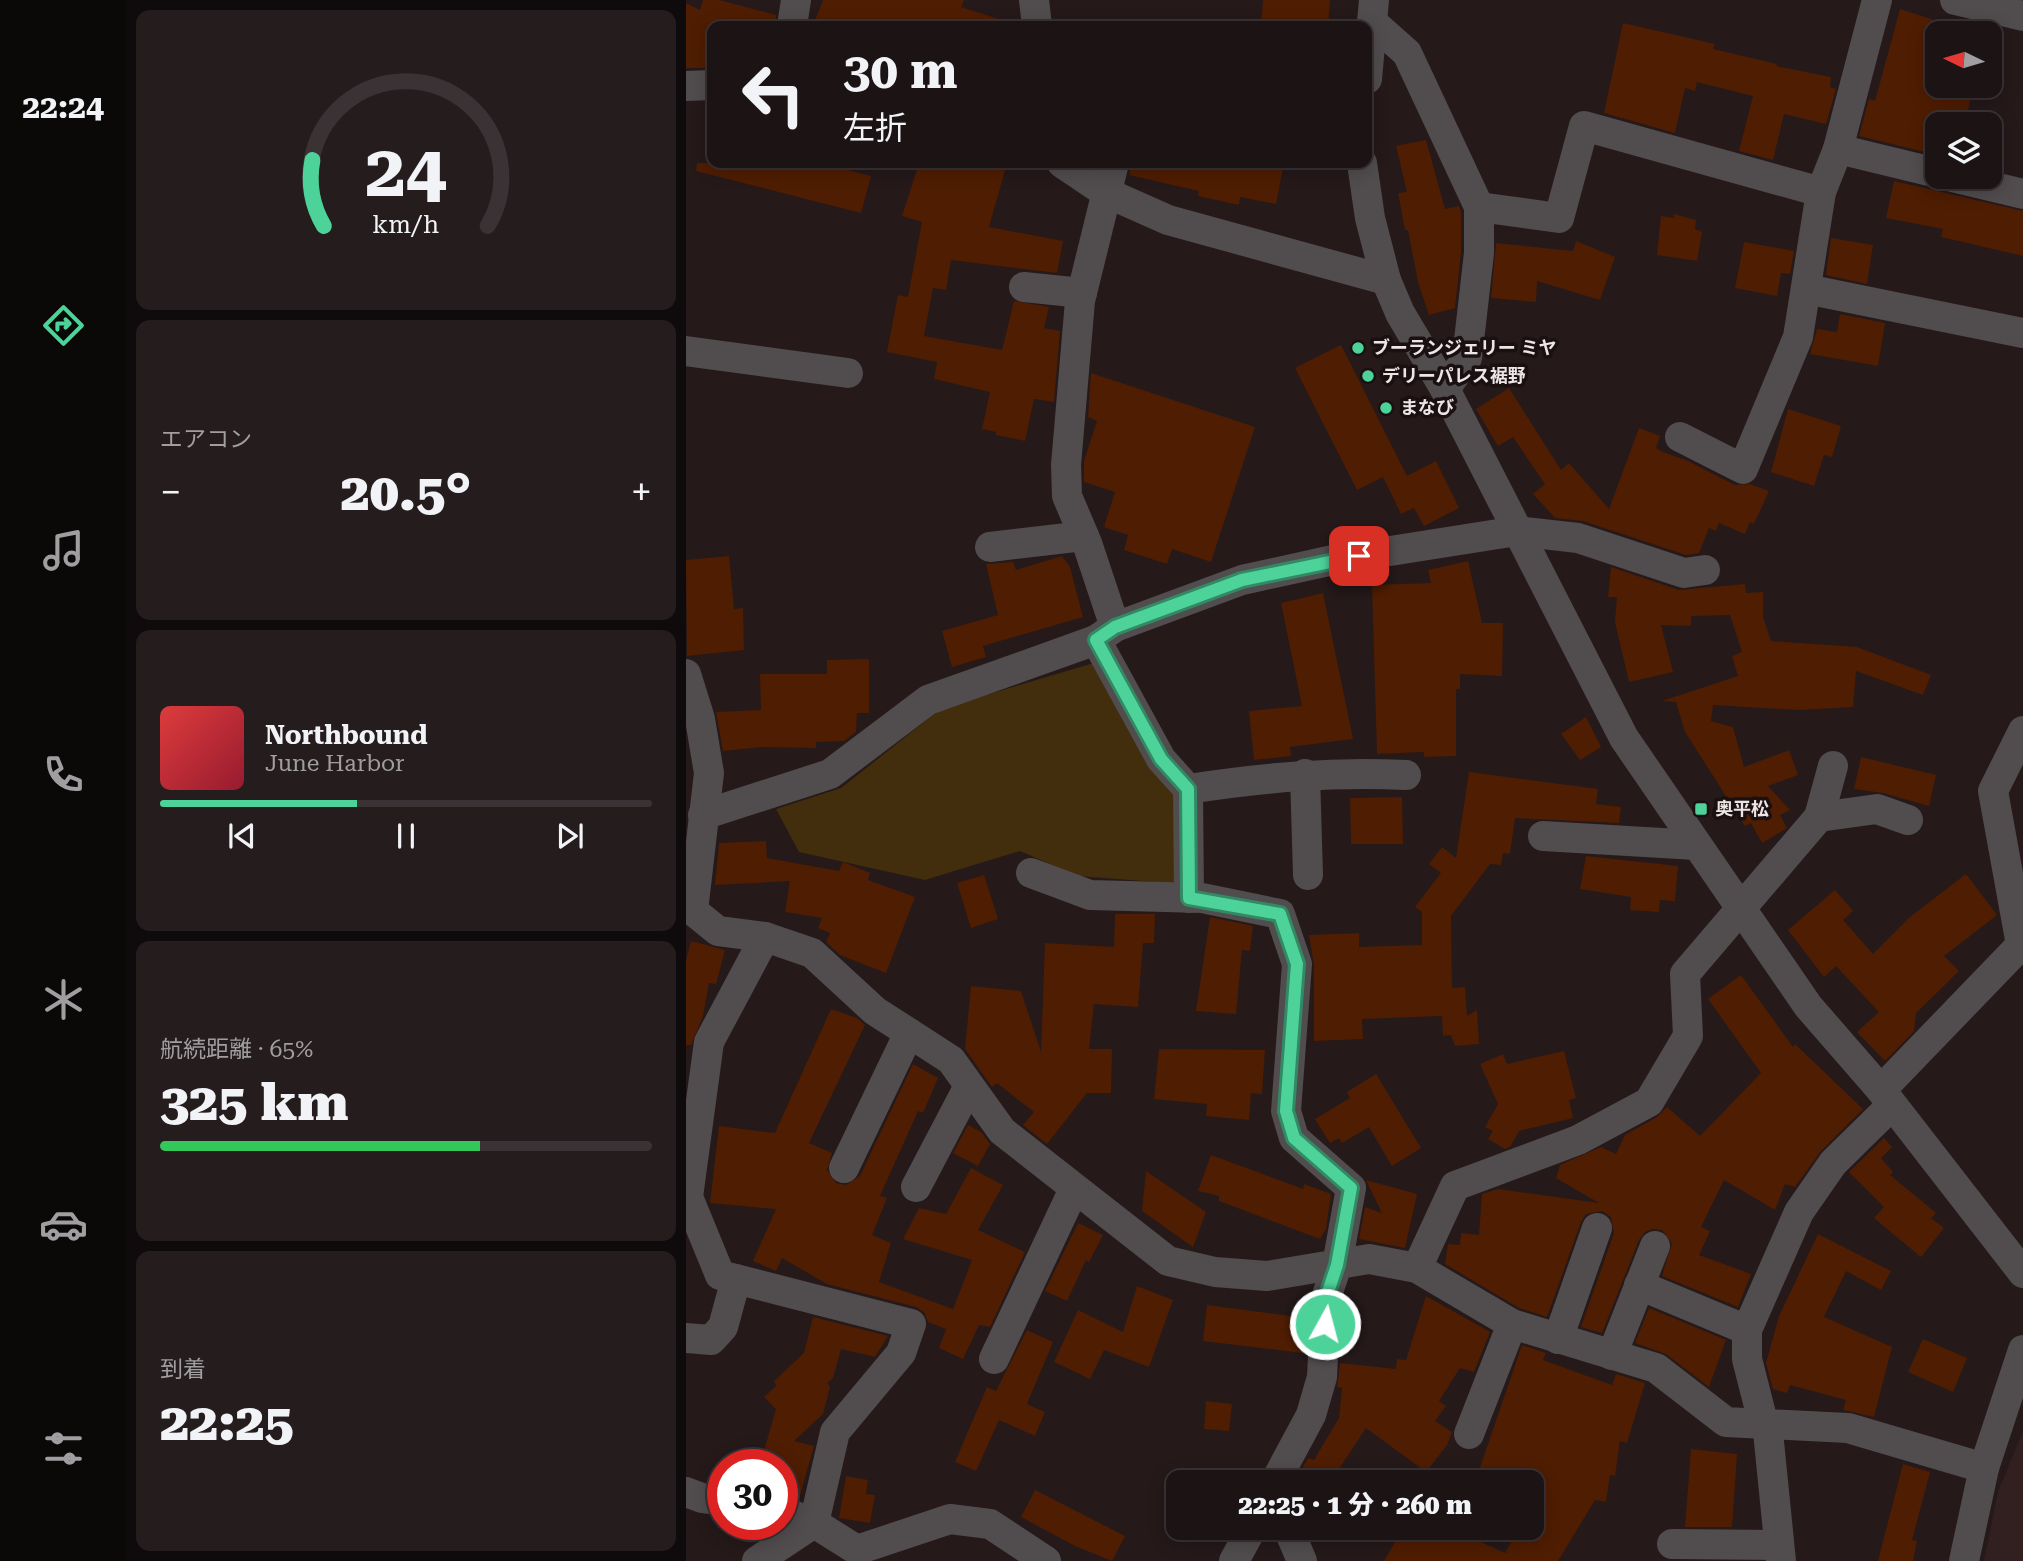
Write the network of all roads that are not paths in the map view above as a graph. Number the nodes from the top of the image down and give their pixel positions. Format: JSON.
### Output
{"nodes":[{"id":1,"x":796,"y":0,"type":"edge"},
{"id":2,"x":1034,"y":0,"type":"edge"},
{"id":3,"x":1877,"y":0,"type":"edge"},
{"id":4,"x":1955,"y":0,"type":"edge"},
{"id":5,"x":1373,"y":11,"type":"edge"},
{"id":6,"x":2023,"y":16,"type":"edge"},
{"id":7,"x":793,"y":21,"type":"edge"},
{"id":8,"x":1036,"y":21,"type":"edge"},
{"id":9,"x":707,"y":85,"type":"edge"},
{"id":10,"x":686,"y":86,"type":"edge"},
{"id":11,"x":1838,"y":149,"type":"junction"},
{"id":12,"x":1069,"y":168,"type":"edge"},
{"id":13,"x":1112,"y":168,"type":"edge"},
{"id":14,"x":1363,"y":168,"type":"edge"},
{"id":15,"x":1925,"y":170,"type":"edge"},
{"id":16,"x":2002,"y":189,"type":"edge"},
{"id":17,"x":1105,"y":192,"type":"junction"},
{"id":18,"x":1821,"y":192,"type":"junction"},
{"id":19,"x":2023,"y":194,"type":"edge"},
{"id":20,"x":1479,"y":208,"type":"junction"},
{"id":21,"x":1386,"y":280,"type":"junction"},
{"id":22,"x":1024,"y":286,"type":"dead end"},
{"id":23,"x":1806,"y":289,"type":"junction"},
{"id":24,"x":1082,"y":293,"type":"junction"},
{"id":25,"x":2023,"y":333,"type":"edge"},
{"id":26,"x":686,"y":351,"type":"edge"},
{"id":27,"x":848,"y":373,"type":"dead end"},
{"id":28,"x":1445,"y":389,"type":"junction"},
{"id":29,"x":1680,"y":436,"type":"dead end"},
{"id":30,"x":1517,"y":531,"type":"junction"},
{"id":31,"x":1084,"y":536,"type":"junction"},
{"id":32,"x":990,"y":547,"type":"dead end"},
{"id":33,"x":1705,"y":570,"type":"dead end"},
{"id":34,"x":1105,"y":633,"type":"junction"},
{"id":35,"x":686,"y":674,"type":"edge"},
{"id":36,"x":2023,"y":731,"type":"edge"},
{"id":37,"x":1833,"y":766,"type":"dead end"},
{"id":38,"x":1305,"y":774,"type":"junction"},
{"id":39,"x":1406,"y":775,"type":"dead end"},
{"id":40,"x":1188,"y":789,"type":"junction"},
{"id":41,"x":703,"y":815,"type":"junction"},
{"id":42,"x":1819,"y":817,"type":"junction"},
{"id":43,"x":1908,"y":820,"type":"dead end"},
{"id":44,"x":1544,"y":836,"type":"dead end"},
{"id":45,"x":1696,"y":845,"type":"junction"},
{"id":46,"x":1031,"y":873,"type":"dead end"},
{"id":47,"x":1308,"y":875,"type":"dead end"},
{"id":48,"x":1189,"y":898,"type":"junction"},
{"id":49,"x":1739,"y":908,"type":"junction"},
{"id":50,"x":690,"y":911,"type":"edge"},
{"id":51,"x":765,"y":937,"type":"junction"},
{"id":52,"x":909,"y":1033,"type":"junction"},
{"id":53,"x":969,"y":1086,"type":"junction"},
{"id":54,"x":1887,"y":1097,"type":"junction"},
{"id":55,"x":844,"y":1168,"type":"dead end"},
{"id":56,"x":916,"y":1187,"type":"dead end"},
{"id":57,"x":1074,"y":1189,"type":"junction"},
{"id":58,"x":1597,"y":1228,"type":"dead end"},
{"id":59,"x":1655,"y":1246,"type":"dead end"},
{"id":60,"x":1337,"y":1265,"type":"junction"},
{"id":61,"x":1417,"y":1268,"type":"junction"},
{"id":62,"x":2023,"y":1273,"type":"edge"},
{"id":63,"x":736,"y":1279,"type":"junction"},
{"id":64,"x":1639,"y":1285,"type":"junction"},
{"id":65,"x":1511,"y":1324,"type":"junction"},
{"id":66,"x":1747,"y":1330,"type":"junction"},
{"id":67,"x":686,"y":1338,"type":"edge"},
{"id":68,"x":1558,"y":1339,"type":"junction"},
{"id":69,"x":2023,"y":1350,"type":"edge"},
{"id":70,"x":1612,"y":1355,"type":"junction"},
{"id":71,"x":995,"y":1359,"type":"dead end"},
{"id":72,"x":1765,"y":1422,"type":"junction"},
{"id":73,"x":1469,"y":1434,"type":"dead end"},
{"id":74,"x":1984,"y":1468,"type":"junction"},
{"id":75,"x":1281,"y":1470,"type":"edge"},
{"id":76,"x":686,"y":1492,"type":"edge"},
{"id":77,"x":707,"y":1499,"type":"edge"},
{"id":78,"x":798,"y":1517,"type":"edge"},
{"id":79,"x":814,"y":1523,"type":"junction"},
{"id":80,"x":1245,"y":1540,"type":"edge"},
{"id":81,"x":1293,"y":1540,"type":"edge"},
{"id":82,"x":1672,"y":1545,"type":"dead end"},
{"id":83,"x":1780,"y":1553,"type":"edge"},
{"id":84,"x":855,"y":1555,"type":"edge"},
{"id":85,"x":757,"y":1561,"type":"edge"},
{"id":86,"x":1046,"y":1561,"type":"edge"},
{"id":87,"x":1234,"y":1561,"type":"edge"},
{"id":88,"x":1302,"y":1561,"type":"edge"},
{"id":89,"x":1964,"y":1561,"type":"edge"}],
"edges":[{"from":1,"to":7,"type":"street"},
{"from":2,"to":8,"type":"street"},
{"from":3,"to":11,"type":"street"},
{"from":4,"to":6,"type":"street"},
{"from":5,"to":20,"type":"street"},
{"from":9,"to":10,"type":"street"},
{"from":11,"to":15,"type":"street"},
{"from":11,"to":18,"type":"street"},
{"from":12,"to":17,"type":"street"},
{"from":13,"to":17,"type":"street"},
{"from":14,"to":21,"type":"street"},
{"from":16,"to":19,"type":"street"},
{"from":17,"to":21,"type":"street"},
{"from":17,"to":24,"type":"street"},
{"from":18,"to":20,"type":"street"},
{"from":18,"to":23,"type":"street"},
{"from":20,"to":28,"type":"street"},
{"from":21,"to":28,"type":"street"},
{"from":22,"to":24,"type":"street"},
{"from":23,"to":25,"type":"street"},
{"from":23,"to":29,"type":"street"},
{"from":24,"to":31,"type":"street"},
{"from":26,"to":27,"type":"street"},
{"from":28,"to":30,"type":"street"},
{"from":30,"to":33,"type":"street"},
{"from":30,"to":34,"type":"street"},
{"from":30,"to":45,"type":"street"},
{"from":31,"to":32,"type":"street"},
{"from":31,"to":34,"type":"street"},
{"from":34,"to":40,"type":"street"},
{"from":34,"to":41,"type":"street"},
{"from":35,"to":41,"type":"street"},
{"from":36,"to":54,"type":"street"},
{"from":37,"to":42,"type":"street"},
{"from":38,"to":39,"type":"street"},
{"from":38,"to":40,"type":"street"},
{"from":38,"to":47,"type":"street"},
{"from":40,"to":48,"type":"street"},
{"from":41,"to":50,"type":"street"},
{"from":42,"to":43,"type":"street"},
{"from":42,"to":49,"type":"street"},
{"from":44,"to":45,"type":"street"},
{"from":45,"to":49,"type":"street"},
{"from":46,"to":48,"type":"street"},
{"from":48,"to":60,"type":"street"},
{"from":49,"to":54,"type":"street"},
{"from":49,"to":61,"type":"street"},
{"from":50,"to":51,"type":"street"},
{"from":51,"to":52,"type":"street"},
{"from":51,"to":63,"type":"street"},
{"from":52,"to":53,"type":"street"},
{"from":52,"to":55,"type":"street"},
{"from":53,"to":56,"type":"street"},
{"from":53,"to":57,"type":"street"},
{"from":54,"to":62,"type":"street"},
{"from":54,"to":66,"type":"street"},
{"from":57,"to":60,"type":"street"},
{"from":57,"to":71,"type":"street"},
{"from":58,"to":68,"type":"street"},
{"from":59,"to":64,"type":"street"},
{"from":60,"to":61,"type":"street"},
{"from":60,"to":75,"type":"street"},
{"from":61,"to":65,"type":"street"},
{"from":63,"to":67,"type":"street"},
{"from":63,"to":79,"type":"street"},
{"from":64,"to":66,"type":"street"},
{"from":64,"to":70,"type":"street"},
{"from":65,"to":68,"type":"street"},
{"from":65,"to":73,"type":"street"},
{"from":66,"to":72,"type":"street"},
{"from":68,"to":70,"type":"street"},
{"from":69,"to":74,"type":"street"},
{"from":70,"to":72,"type":"street"},
{"from":72,"to":74,"type":"street"},
{"from":72,"to":83,"type":"street"},
{"from":74,"to":89,"type":"street"},
{"from":76,"to":77,"type":"street"},
{"from":78,"to":79,"type":"street"},
{"from":79,"to":84,"type":"street"},
{"from":79,"to":85,"type":"street"},
{"from":80,"to":87,"type":"street"},
{"from":81,"to":88,"type":"street"},
{"from":82,"to":83,"type":"street"},
{"from":84,"to":86,"type":"street"}]}
